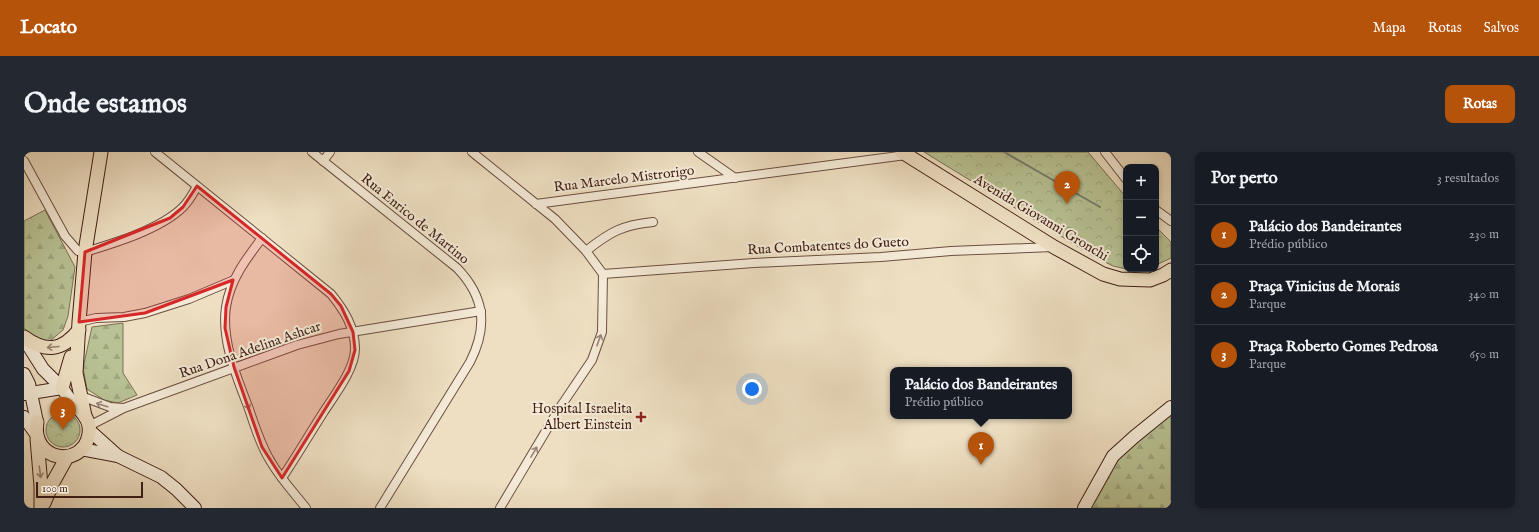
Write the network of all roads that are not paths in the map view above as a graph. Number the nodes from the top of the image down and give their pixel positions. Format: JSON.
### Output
{"nodes":[{"id":1,"x":101,"y":152,"type":"edge"},
{"id":2,"x":155,"y":152,"type":"edge"},
{"id":3,"x":312,"y":152,"type":"edge"},
{"id":4,"x":330,"y":152,"type":"edge"},
{"id":5,"x":473,"y":152,"type":"edge"},
{"id":6,"x":698,"y":152,"type":"edge"},
{"id":7,"x":1105,"y":152,"type":"edge"},
{"id":8,"x":904,"y":153,"type":"edge"},
{"id":9,"x":24,"y":161,"type":"edge"},
{"id":10,"x":323,"y":161,"type":"junction"},
{"id":11,"x":1123,"y":175,"type":"edge"},
{"id":12,"x":735,"y":178,"type":"junction"},
{"id":13,"x":198,"y":186,"type":"junction"},
{"id":14,"x":536,"y":204,"type":"junction"},
{"id":15,"x":1159,"y":212,"type":"edge"},
{"id":16,"x":1171,"y":221,"type":"edge"},
{"id":17,"x":653,"y":222,"type":"dead end"},
{"id":18,"x":262,"y":238,"type":"junction"},
{"id":19,"x":1054,"y":247,"type":"junction"},
{"id":20,"x":586,"y":251,"type":"junction"},
{"id":21,"x":85,"y":252,"type":"junction"},
{"id":22,"x":1171,"y":270,"type":"edge"},
{"id":23,"x":603,"y":274,"type":"junction"},
{"id":24,"x":234,"y":280,"type":"junction"},
{"id":25,"x":481,"y":311,"type":"junction"},
{"id":26,"x":79,"y":326,"type":"junction"},
{"id":27,"x":353,"y":332,"type":"junction"},
{"id":28,"x":24,"y":338,"type":"edge"},
{"id":29,"x":234,"y":367,"type":"junction"},
{"id":30,"x":47,"y":372,"type":"junction"},
{"id":31,"x":27,"y":386,"type":"edge"},
{"id":32,"x":62,"y":388,"type":"junction"},
{"id":33,"x":78,"y":402,"type":"junction"},
{"id":34,"x":1171,"y":407,"type":"edge"},
{"id":35,"x":124,"y":408,"type":"junction"},
{"id":36,"x":24,"y":417,"type":"edge"},
{"id":37,"x":88,"y":424,"type":"junction"},
{"id":38,"x":37,"y":431,"type":"junction"},
{"id":39,"x":81,"y":449,"type":"junction"},
{"id":40,"x":118,"y":456,"type":"junction"},
{"id":41,"x":67,"y":457,"type":"junction"},
{"id":42,"x":282,"y":478,"type":"junction"},
{"id":43,"x":42,"y":508,"type":"edge"},
{"id":44,"x":194,"y":508,"type":"edge"},
{"id":45,"x":306,"y":508,"type":"edge"},
{"id":46,"x":380,"y":508,"type":"edge"},
{"id":47,"x":500,"y":508,"type":"edge"},
{"id":48,"x":1084,"y":508,"type":"edge"}],
"edges":[{"from":1,"to":21,"type":"main road"},
{"from":2,"to":13,"type":"street"},
{"from":3,"to":10,"type":"street","name":"Rua Enrico de Martino"},
{"from":4,"to":10,"type":"street"},
{"from":5,"to":14,"type":"street"},
{"from":6,"to":12,"type":"street"},
{"from":7,"to":11,"type":"street"},
{"from":8,"to":12,"type":"street","name":"Rua Marcelo Mistrorigo"},
{"from":8,"to":19,"type":"main road","name":"Avenida Giovanni Gronchi"},
{"from":9,"to":21,"type":"street"},
{"from":10,"to":25,"type":"street","name":"Rua Enrico de Martino"},
{"from":12,"to":14,"type":"street","name":"Rua Marcelo Mistrorigo"},
{"from":13,"to":18,"type":"street"},
{"from":13,"to":21,"type":"street"},
{"from":14,"to":20,"type":"street"},
{"from":15,"to":16,"type":"street"},
{"from":17,"to":20,"type":"street"},
{"from":18,"to":24,"type":"street"},
{"from":18,"to":27,"type":"street"},
{"from":19,"to":22,"type":"main road","name":"Avenida Giovanni Gronchi"},
{"from":19,"to":23,"type":"street","name":"Rua Combatentes do Gueto"},
{"from":20,"to":23,"type":"street"},
{"from":21,"to":26,"type":"main road"},
{"from":47,"to":23,"type":"street","one_way":true},
{"from":24,"to":26,"type":"street"},
{"from":24,"to":29,"type":"street"},
{"from":25,"to":27,"type":"street","name":"Rua Dona Adelina Ashcar"},
{"from":25,"to":46,"type":"street","name":"Rua Enrico de Martino"},
{"from":26,"to":28,"type":"main road","one_way":true},
{"from":26,"to":32,"type":"main road"},
{"from":26,"to":33,"type":"main road"},
{"from":27,"to":29,"type":"street","name":"Rua Dona Adelina Ashcar"},
{"from":27,"to":42,"type":"street"},
{"from":28,"to":30,"type":"main road"},
{"from":29,"to":35,"type":"street","name":"Rua Dona Adelina Ashcar"},
{"from":29,"to":42,"type":"street","one_way":true},
{"from":30,"to":31,"type":"main road"},
{"from":30,"to":32,"type":"main road"},
{"from":31,"to":32,"type":"main road"},
{"from":31,"to":38,"type":"main road"},
{"from":32,"to":33,"type":"main road"},
{"from":35,"to":33,"type":"street","name":"Rua Dona Adelina Ashcar","one_way":true},
{"from":33,"to":37,"type":"main road"},
{"from":34,"to":48,"type":"main road"},
{"from":35,"to":37,"type":"street","name":"Rua Dona Adelina Ashcar"},
{"from":36,"to":38,"type":"main road"},
{"from":37,"to":39,"type":"main road"},
{"from":37,"to":40,"type":"main road"},
{"from":38,"to":41,"type":"main road"},
{"from":38,"to":43,"type":"main road","one_way":true},
{"from":39,"to":40,"type":"main road"},
{"from":39,"to":41,"type":"main road"},
{"from":40,"to":44,"type":"main road"},
{"from":41,"to":43,"type":"main road"},
{"from":42,"to":45,"type":"street"}]}
